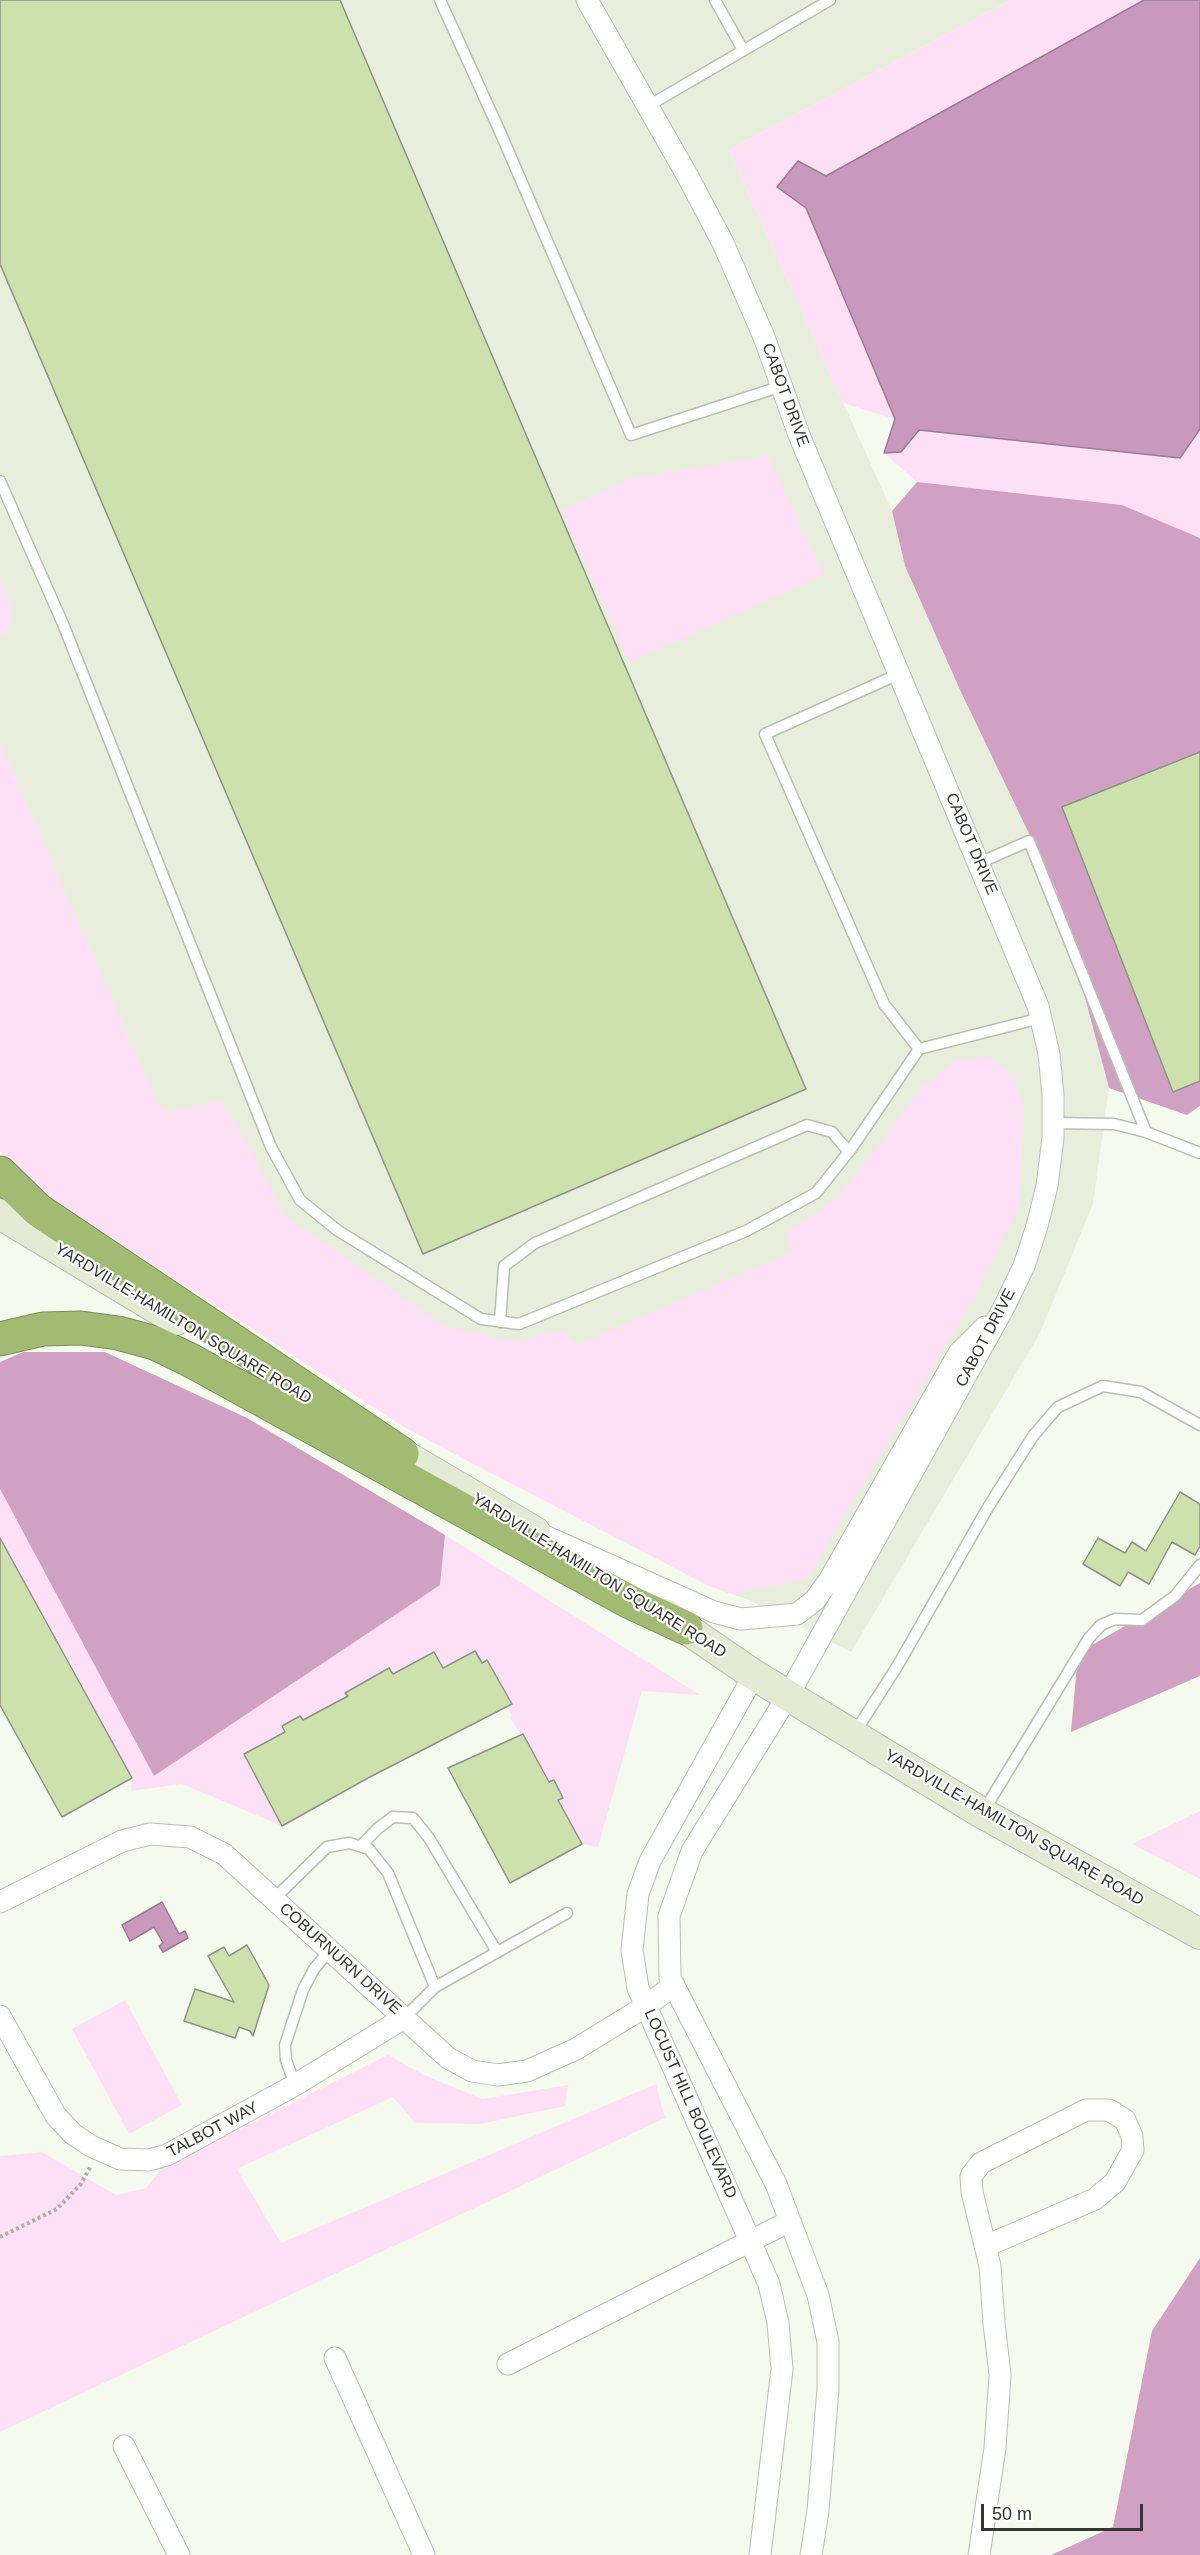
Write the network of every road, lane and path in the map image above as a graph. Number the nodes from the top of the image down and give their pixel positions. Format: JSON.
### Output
{"nodes":[{"id":1,"x":440,"y":0,"type":"edge"},
{"id":2,"x":587,"y":0,"type":"edge"},
{"id":3,"x":714,"y":0,"type":"edge"},
{"id":4,"x":830,"y":0,"type":"edge"},
{"id":5,"x":743,"y":50,"type":"junction"},
{"id":6,"x":648,"y":106,"type":"junction"},
{"id":7,"x":782,"y":386,"type":"junction"},
{"id":8,"x":0,"y":481,"type":"edge"},
{"id":9,"x":899,"y":674,"type":"junction"},
{"id":10,"x":979,"y":863,"type":"junction"},
{"id":11,"x":1041,"y":1018,"type":"junction"},
{"id":12,"x":919,"y":1049,"type":"junction"},
{"id":13,"x":1053,"y":1123,"type":"junction"},
{"id":14,"x":1146,"y":1132,"type":"junction"},
{"id":15,"x":849,"y":1152,"type":"junction"},
{"id":16,"x":1200,"y":1153,"type":"edge"},
{"id":17,"x":0,"y":1173,"type":"edge"},
{"id":18,"x":0,"y":1214,"type":"edge"},
{"id":19,"x":1003,"y":1309,"type":"junction"},
{"id":20,"x":500,"y":1322,"type":"junction"},
{"id":21,"x":0,"y":1339,"type":"edge"},
{"id":22,"x":1200,"y":1425,"type":"edge"},
{"id":23,"x":402,"y":1454,"type":"junction"},
{"id":24,"x":527,"y":1527,"type":"junction"},
{"id":25,"x":1200,"y":1565,"type":"edge"},
{"id":26,"x":686,"y":1628,"type":"junction"},
{"id":27,"x":754,"y":1674,"type":"junction"},
{"id":28,"x":789,"y":1694,"type":"junction"},
{"id":29,"x":854,"y":1735,"type":"junction"},
{"id":30,"x":982,"y":1813,"type":"junction"},
{"id":31,"x":361,"y":1846,"type":"junction"},
{"id":32,"x":274,"y":1899,"type":"junction"},
{"id":33,"x":0,"y":1902,"type":"edge"},
{"id":34,"x":567,"y":1913,"type":"dead end"},
{"id":35,"x":1200,"y":1934,"type":"edge"},
{"id":36,"x":330,"y":1950,"type":"junction"},
{"id":37,"x":497,"y":1952,"type":"junction"},
{"id":38,"x":674,"y":1985,"type":"junction"},
{"id":39,"x":435,"y":1987,"type":"junction"},
{"id":40,"x":646,"y":2007,"type":"junction"},
{"id":41,"x":0,"y":2016,"type":"edge"},
{"id":42,"x":404,"y":2018,"type":"junction"},
{"id":43,"x":295,"y":2085,"type":"junction"},
{"id":44,"x":100,"y":2150,"type":"junction"},
{"id":45,"x":790,"y":2221,"type":"junction"},
{"id":46,"x":0,"y":2237,"type":"edge"},
{"id":47,"x":751,"y":2242,"type":"junction"},
{"id":48,"x":986,"y":2246,"type":"junction"},
{"id":49,"x":335,"y":2358,"type":"dead end"},
{"id":50,"x":508,"y":2364,"type":"dead end"},
{"id":51,"x":124,"y":2446,"type":"dead end"},
{"id":52,"x":179,"y":2555,"type":"edge"},
{"id":53,"x":424,"y":2555,"type":"edge"},
{"id":54,"x":760,"y":2555,"type":"edge"},
{"id":55,"x":811,"y":2555,"type":"edge"},
{"id":56,"x":979,"y":2555,"type":"edge"}],
"edges":[{"from":1,"to":7,"type":"lane"},
{"from":2,"to":6,"type":"street","name":"CABOT DRIVE"},
{"from":3,"to":5,"type":"lane"},
{"from":4,"to":5,"type":"lane"},
{"from":5,"to":6,"type":"lane"},
{"from":6,"to":7,"type":"street","name":"CABOT DRIVE"},
{"from":7,"to":9,"type":"street","name":"CABOT DRIVE"},
{"from":8,"to":20,"type":"lane"},
{"from":9,"to":10,"type":"street","name":"CABOT DRIVE"},
{"from":9,"to":12,"type":"lane"},
{"from":10,"to":11,"type":"street","name":"CABOT DRIVE"},
{"from":10,"to":14,"type":"lane"},
{"from":11,"to":12,"type":"lane"},
{"from":11,"to":13,"type":"street","name":"CABOT DRIVE"},
{"from":12,"to":15,"type":"lane"},
{"from":13,"to":14,"type":"lane"},
{"from":13,"to":19,"type":"street","name":"CABOT DRIVE"},
{"from":14,"to":16,"type":"lane"},
{"from":15,"to":20,"type":"lane"},
{"from":15,"to":20,"type":"lane"},
{"from":17,"to":23,"type":"highway"},
{"from":18,"to":23,"type":"street","name":"YARDVILLE-HAMILTON SQUARE ROAD"},
{"from":19,"to":24,"type":"street"},
{"from":19,"to":28,"type":"street","name":"CABOT DRIVE"},
{"from":21,"to":26,"type":"highway"},
{"from":22,"to":29,"type":"lane"},
{"from":23,"to":24,"type":"street","name":"YARDVILLE-HAMILTON SQUARE ROAD"},
{"from":24,"to":26,"type":"street","name":"YARDVILLE-HAMILTON SQUARE ROAD"},
{"from":25,"to":30,"type":"lane"},
{"from":26,"to":27,"type":"street","name":"YARDVILLE-HAMILTON SQUARE ROAD"},
{"from":27,"to":28,"type":"street","name":"YARDVILLE-HAMILTON SQUARE ROAD"},
{"from":27,"to":40,"type":"street","name":"LOCUST HILL BOULEVARD"},
{"from":28,"to":29,"type":"street","name":"YARDVILLE-HAMILTON SQUARE ROAD"},
{"from":28,"to":38,"type":"street","name":"LOCUST HILL BOULEVARD"},
{"from":29,"to":30,"type":"street","name":"YARDVILLE-HAMILTON SQUARE ROAD"},
{"from":30,"to":35,"type":"street","name":"YARDVILLE-HAMILTON SQUARE ROAD"},
{"from":31,"to":32,"type":"lane"},
{"from":31,"to":37,"type":"lane"},
{"from":31,"to":39,"type":"lane"},
{"from":32,"to":33,"type":"street","name":"COBURNURN DRIVE"},
{"from":32,"to":36,"type":"street","name":"COBURNURN DRIVE"},
{"from":34,"to":37,"type":"lane"},
{"from":36,"to":42,"type":"street","name":"COBURNURN DRIVE"},
{"from":36,"to":43,"type":"lane"},
{"from":37,"to":39,"type":"lane"},
{"from":38,"to":40,"type":"street","name":"COBURNURN DRIVE"},
{"from":38,"to":45,"type":"street","name":"LOCUST HILL BOULEVARD"},
{"from":39,"to":42,"type":"lane"},
{"from":40,"to":42,"type":"street","name":"COBURNURN DRIVE"},
{"from":40,"to":47,"type":"street","name":"LOCUST HILL BOULEVARD"},
{"from":41,"to":44,"type":"street","name":"TALBOT WAY"},
{"from":42,"to":43,"type":"street","name":"TALBOT WAY"},
{"from":43,"to":44,"type":"street","name":"TALBOT WAY"},
{"from":44,"to":46,"type":"path"},
{"from":45,"to":47,"type":"street"},
{"from":45,"to":55,"type":"street","name":"LOCUST HILL BOULEVARD"},
{"from":47,"to":50,"type":"street"},
{"from":47,"to":54,"type":"street","name":"LOCUST HILL BOULEVARD"},
{"from":48,"to":48,"type":"street"},
{"from":48,"to":56,"type":"street"},
{"from":49,"to":53,"type":"street"},
{"from":51,"to":52,"type":"street"}]}
